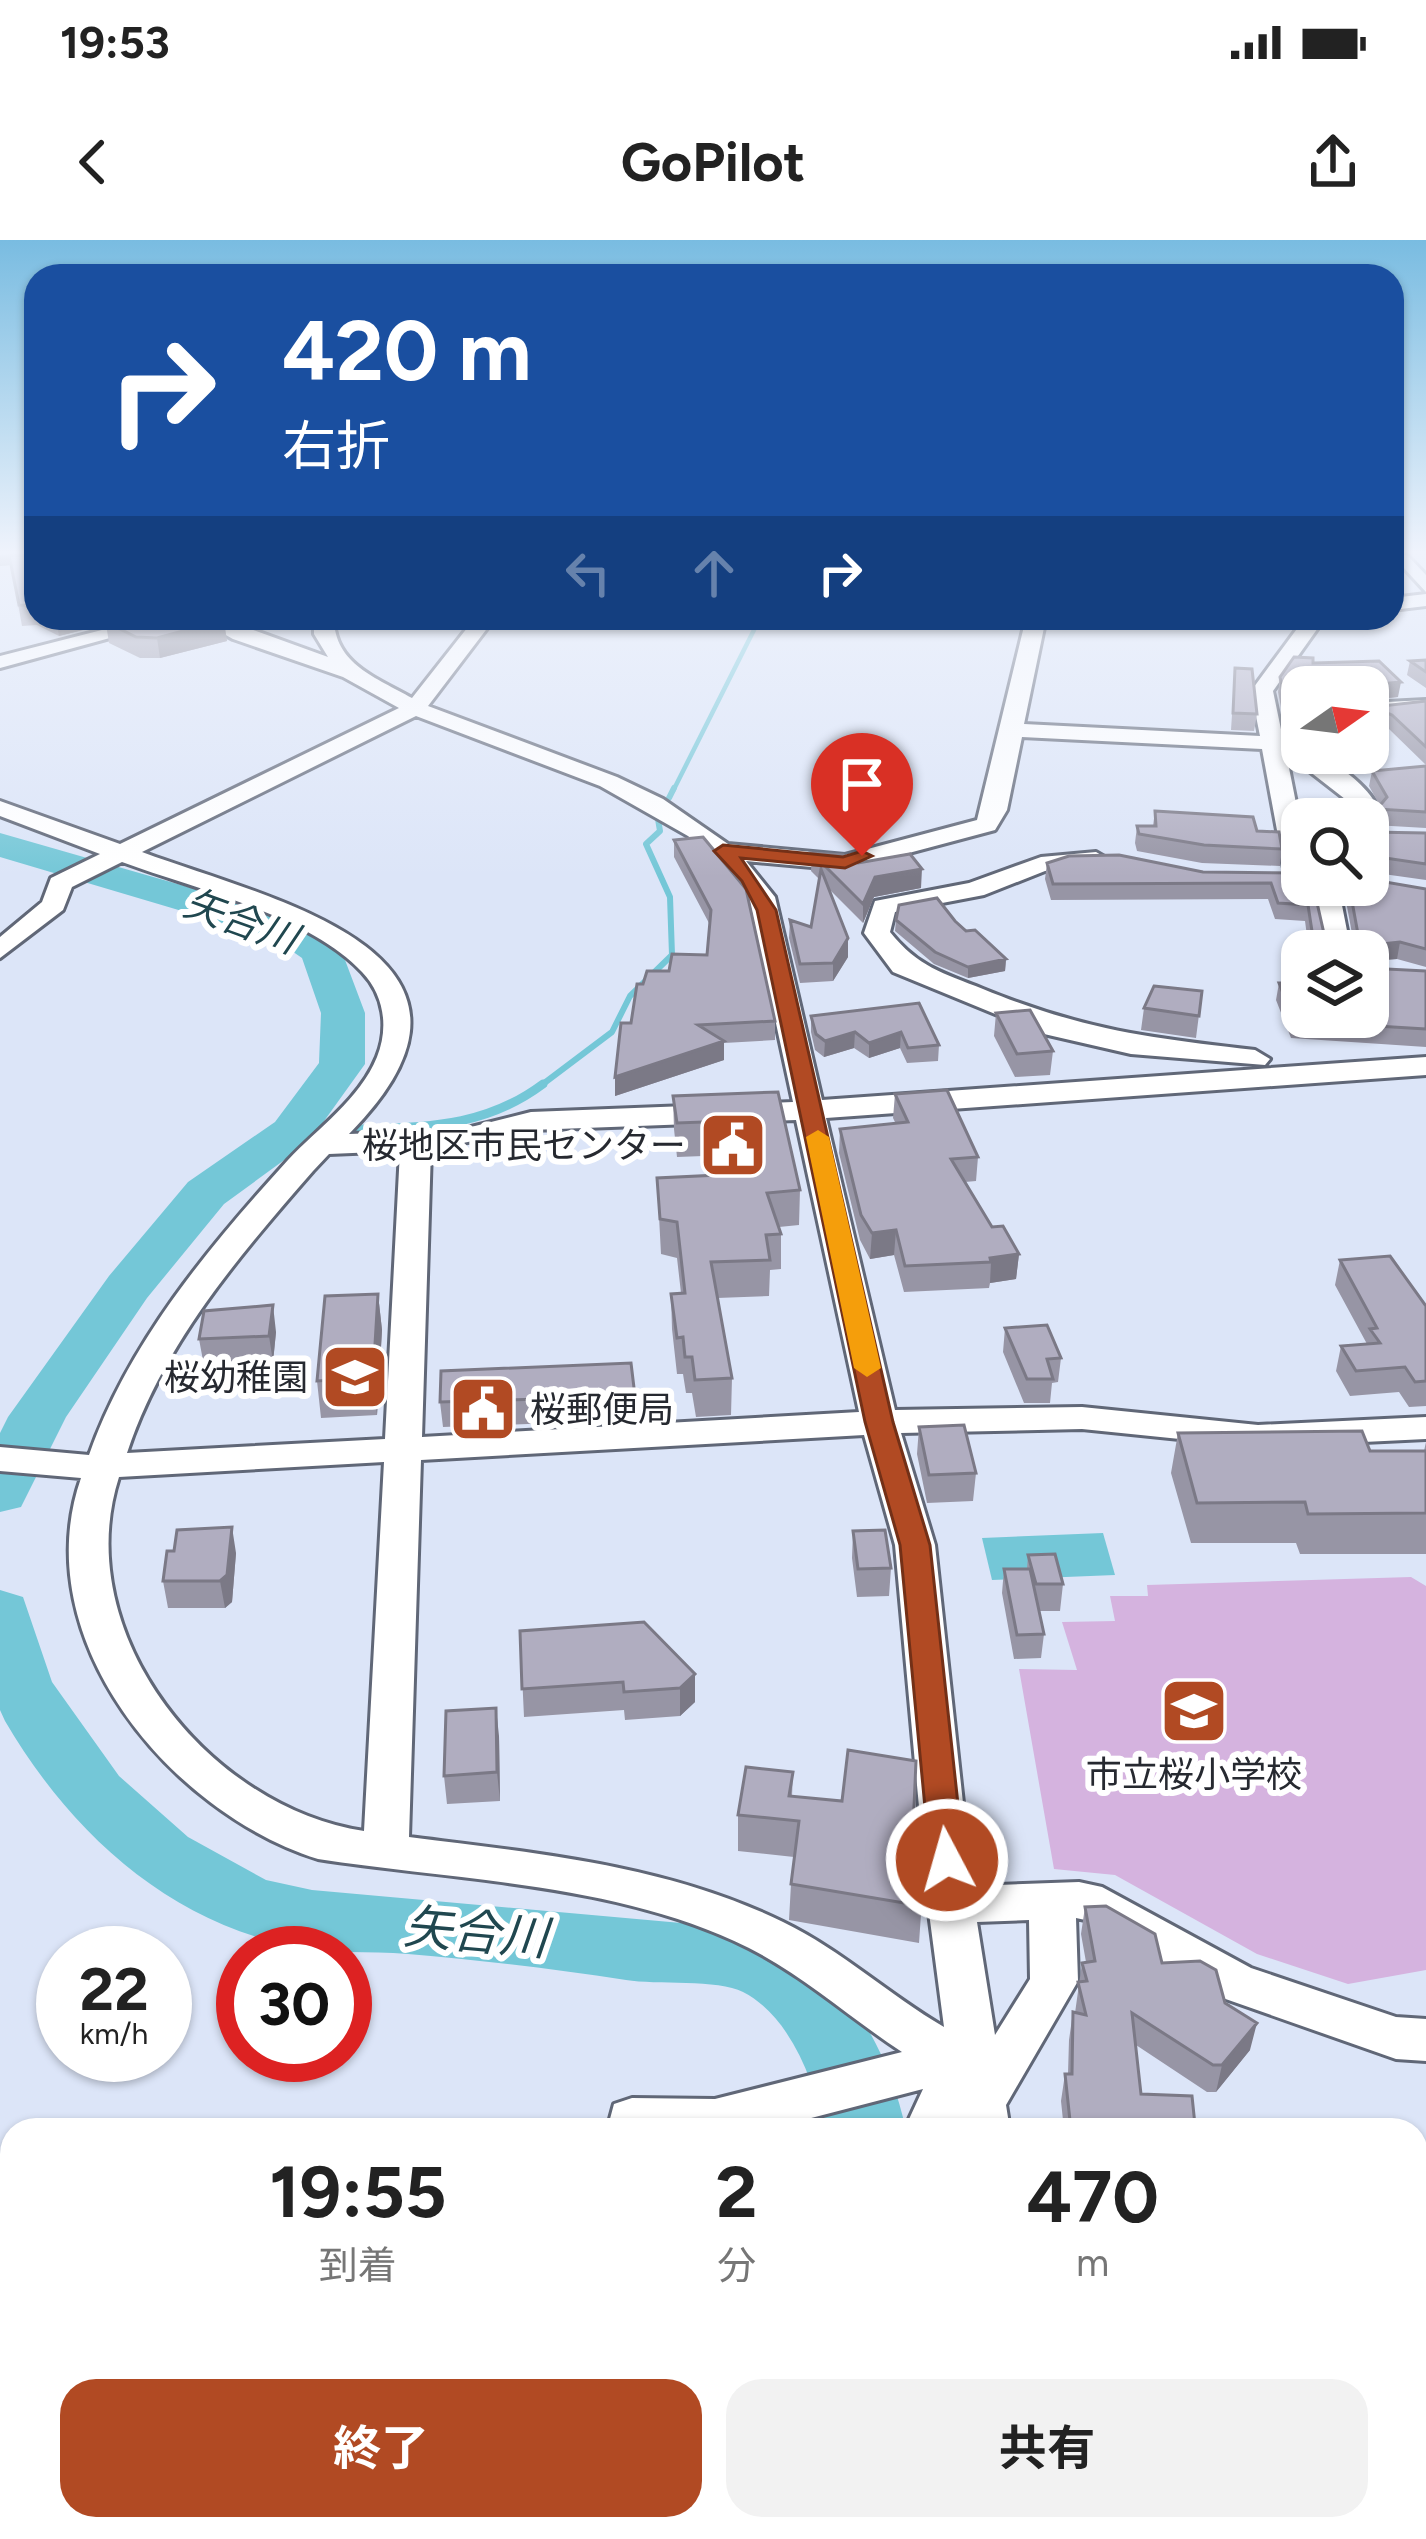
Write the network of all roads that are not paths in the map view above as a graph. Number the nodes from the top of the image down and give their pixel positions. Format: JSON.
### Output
{"nodes":[{"id":1,"x":319,"y":662,"type":"edge"},
{"id":2,"x":341,"y":662,"type":"edge"},
{"id":3,"x":451,"y":662,"type":"edge"},
{"id":4,"x":1027,"y":662,"type":"edge"},
{"id":5,"x":1281,"y":662,"type":"edge"},
{"id":6,"x":346,"y":671,"type":"junction"},
{"id":7,"x":1420,"y":700,"type":"edge"},
{"id":8,"x":1389,"y":706,"type":"edge"},
{"id":9,"x":416,"y":708,"type":"junction"},
{"id":10,"x":1012,"y":730,"type":"junction"},
{"id":11,"x":1273,"y":743,"type":"junction"},
{"id":12,"x":1281,"y":745,"type":"edge"},
{"id":13,"x":1330,"y":774,"type":"edge"},
{"id":14,"x":1284,"y":798,"type":"edge"},
{"id":15,"x":1359,"y":798,"type":"edge"},
{"id":16,"x":0,"y":808,"type":"edge"},
{"id":17,"x":723,"y":851,"type":"junction"},
{"id":18,"x":113,"y":858,"type":"junction"},
{"id":19,"x":1118,"y":860,"type":"edge"},
{"id":20,"x":845,"y":862,"type":"junction"},
{"id":21,"x":884,"y":906,"type":"junction"},
{"id":22,"x":0,"y":950,"type":"edge"},
{"id":23,"x":1295,"y":1062,"type":"dead end"},
{"id":24,"x":1422,"y":1072,"type":"edge"},
{"id":25,"x":812,"y":1110,"type":"junction"},
{"id":26,"x":328,"y":1136,"type":"junction"},
{"id":27,"x":416,"y":1144,"type":"junction"},
{"id":28,"x":879,"y":1422,"type":"junction"},
{"id":29,"x":1426,"y":1428,"type":"edge"},
{"id":30,"x":400,"y":1451,"type":"junction"},
{"id":31,"x":0,"y":1459,"type":"edge"},
{"id":32,"x":93,"y":1467,"type":"junction"},
{"id":33,"x":386,"y":1852,"type":"junction"},
{"id":34,"x":1052,"y":1901,"type":"junction"},
{"id":35,"x":952,"y":1904,"type":"junction"},
{"id":36,"x":1426,"y":2040,"type":"edge"},
{"id":37,"x":966,"y":2092,"type":"edge"},
{"id":38,"x":741,"y":2118,"type":"edge"},
{"id":39,"x":935,"y":2118,"type":"edge"}],
"edges":[{"from":1,"to":6,"type":"street"},
{"from":2,"to":6,"type":"street"},
{"from":3,"to":9,"type":"street"},
{"from":4,"to":10,"type":"street"},
{"from":5,"to":11,"type":"street"},
{"from":6,"to":9,"type":"street"},
{"from":7,"to":8,"type":"street"},
{"from":9,"to":17,"type":"street"},
{"from":9,"to":18,"type":"street"},
{"from":10,"to":11,"type":"street"},
{"from":10,"to":20,"type":"street"},
{"from":11,"to":12,"type":"street"},
{"from":11,"to":14,"type":"street"},
{"from":13,"to":15,"type":"street"},
{"from":16,"to":18,"type":"street"},
{"from":17,"to":20,"type":"street"},
{"from":17,"to":25,"type":"street"},
{"from":18,"to":22,"type":"street"},
{"from":18,"to":26,"type":"street"},
{"from":19,"to":21,"type":"street"},
{"from":20,"to":21,"type":"street"},
{"from":21,"to":23,"type":"street"},
{"from":24,"to":25,"type":"street"},
{"from":25,"to":27,"type":"street"},
{"from":25,"to":28,"type":"street"},
{"from":26,"to":27,"type":"street"},
{"from":26,"to":32,"type":"street"},
{"from":27,"to":30,"type":"street"},
{"from":28,"to":29,"type":"street"},
{"from":28,"to":30,"type":"street"},
{"from":28,"to":35,"type":"street"},
{"from":30,"to":32,"type":"street"},
{"from":30,"to":33,"type":"street"},
{"from":31,"to":32,"type":"street"},
{"from":32,"to":33,"type":"street"},
{"from":33,"to":37,"type":"street"},
{"from":34,"to":35,"type":"street"},
{"from":34,"to":36,"type":"street"},
{"from":34,"to":37,"type":"street"},
{"from":35,"to":37,"type":"street"},
{"from":37,"to":38,"type":"street"},
{"from":37,"to":39,"type":"street"}]}
